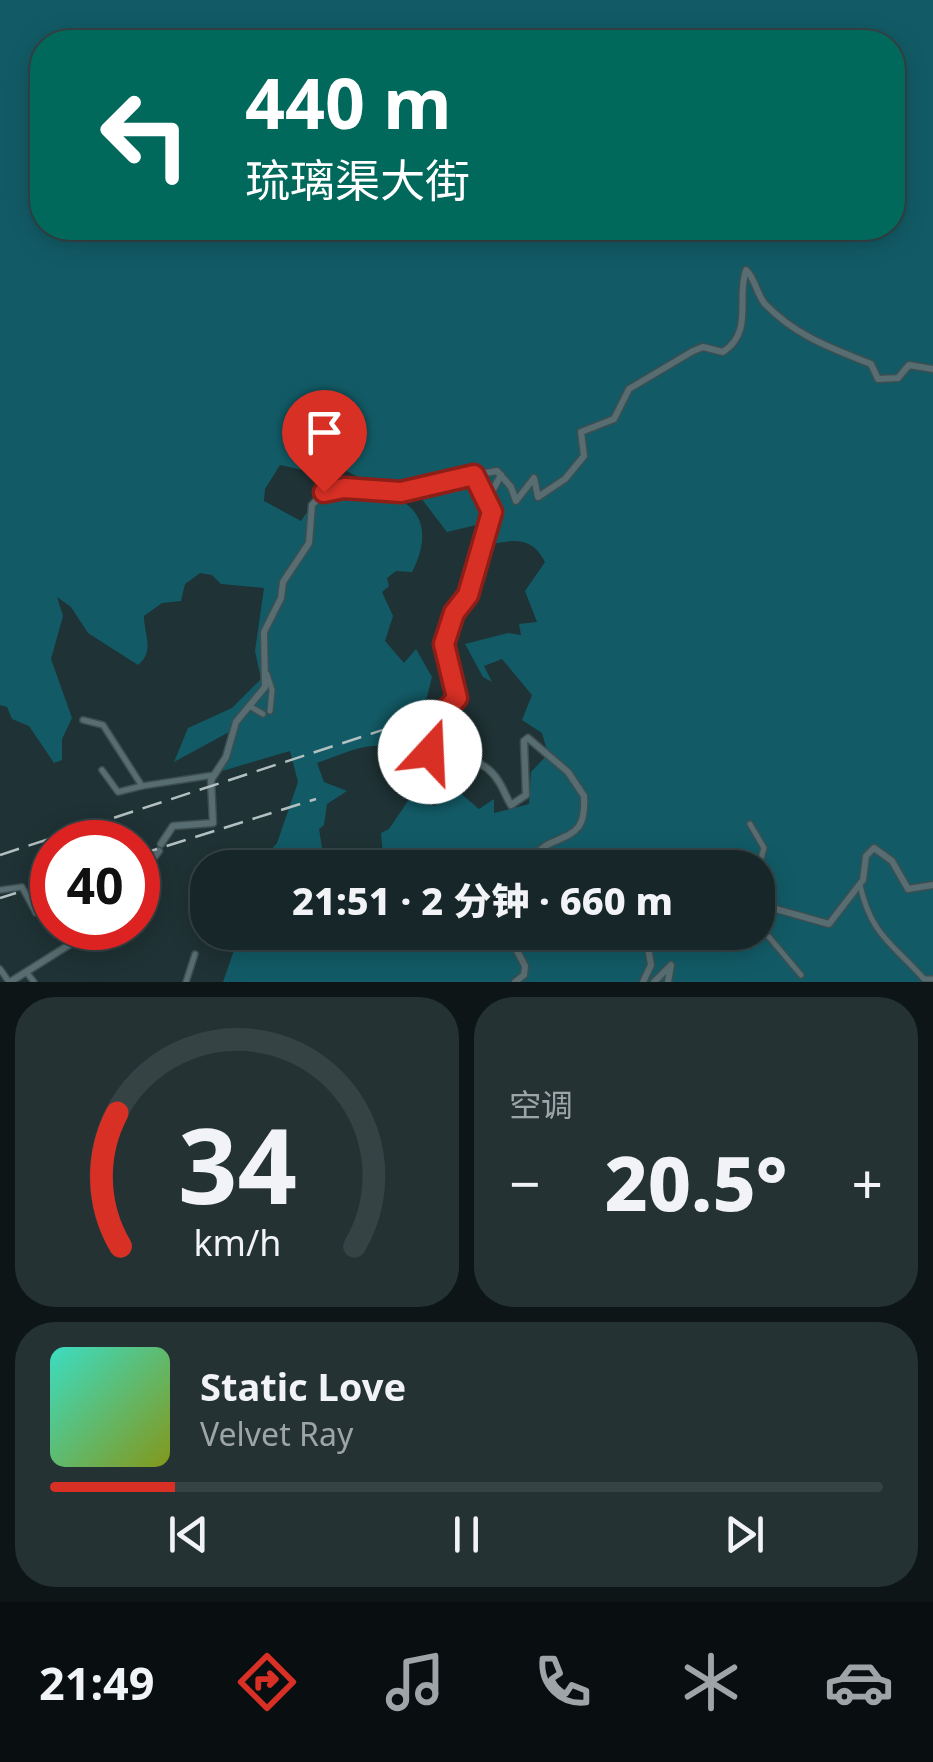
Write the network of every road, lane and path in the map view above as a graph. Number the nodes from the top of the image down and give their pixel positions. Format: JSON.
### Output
{"nodes":[{"id":1,"x":933,"y":369,"type":"edge"},
{"id":2,"x":474,"y":475,"type":"junction"},
{"id":3,"x":501,"y":476,"type":"junction"},
{"id":4,"x":488,"y":499,"type":"junction"},
{"id":5,"x":267,"y":674,"type":"junction"},
{"id":6,"x":252,"y":707,"type":"junction"},
{"id":7,"x":83,"y":720,"type":"dead end"},
{"id":8,"x":102,"y":770,"type":"dead end"},
{"id":9,"x":215,"y":775,"type":"junction"},
{"id":10,"x":142,"y":786,"type":"junction"},
{"id":11,"x":750,"y":824,"type":"dead end"},
{"id":12,"x":160,"y":848,"type":"edge"},
{"id":13,"x":541,"y":850,"type":"edge"},
{"id":14,"x":763,"y":850,"type":"edge"},
{"id":15,"x":860,"y":884,"type":"junction"},
{"id":16,"x":933,"y":885,"type":"edge"},
{"id":17,"x":0,"y":890,"type":"edge"},
{"id":18,"x":30,"y":902,"type":"edge"},
{"id":19,"x":775,"y":909,"type":"edge"},
{"id":20,"x":775,"y":944,"type":"edge"},
{"id":21,"x":62,"y":950,"type":"edge"},
{"id":22,"x":516,"y":950,"type":"edge"},
{"id":23,"x":648,"y":950,"type":"edge"},
{"id":24,"x":195,"y":954,"type":"dead end"},
{"id":25,"x":0,"y":969,"type":"edge"},
{"id":26,"x":27,"y":973,"type":"junction"},
{"id":27,"x":801,"y":975,"type":"dead end"},
{"id":28,"x":933,"y":979,"type":"edge"},
{"id":29,"x":10,"y":982,"type":"edge"},
{"id":30,"x":34,"y":982,"type":"edge"},
{"id":31,"x":186,"y":982,"type":"edge"},
{"id":32,"x":515,"y":982,"type":"edge"},
{"id":33,"x":643,"y":982,"type":"edge"},
{"id":34,"x":654,"y":982,"type":"edge"},
{"id":35,"x":668,"y":982,"type":"edge"}],
"edges":[{"from":1,"to":3,"type":"street"},
{"from":2,"to":3,"type":"street"},
{"from":2,"to":4,"type":"street"},
{"from":2,"to":5,"type":"street"},
{"from":3,"to":4,"type":"street"},
{"from":4,"to":13,"type":"street"},
{"from":5,"to":6,"type":"street"},
{"from":5,"to":6,"type":"street"},
{"from":6,"to":9,"type":"street"},
{"from":7,"to":10,"type":"street"},
{"from":8,"to":10,"type":"street"},
{"from":9,"to":10,"type":"street"},
{"from":9,"to":12,"type":"street"},
{"from":11,"to":14,"type":"street"},
{"from":15,"to":16,"type":"street"},
{"from":15,"to":19,"type":"street"},
{"from":15,"to":28,"type":"street"},
{"from":17,"to":18,"type":"street"},
{"from":20,"to":27,"type":"street"},
{"from":21,"to":26,"type":"street"},
{"from":22,"to":32,"type":"street"},
{"from":23,"to":33,"type":"street"},
{"from":24,"to":31,"type":"street"},
{"from":25,"to":29,"type":"street"},
{"from":26,"to":29,"type":"street"},
{"from":26,"to":30,"type":"street"},
{"from":34,"to":35,"type":"street"}]}
